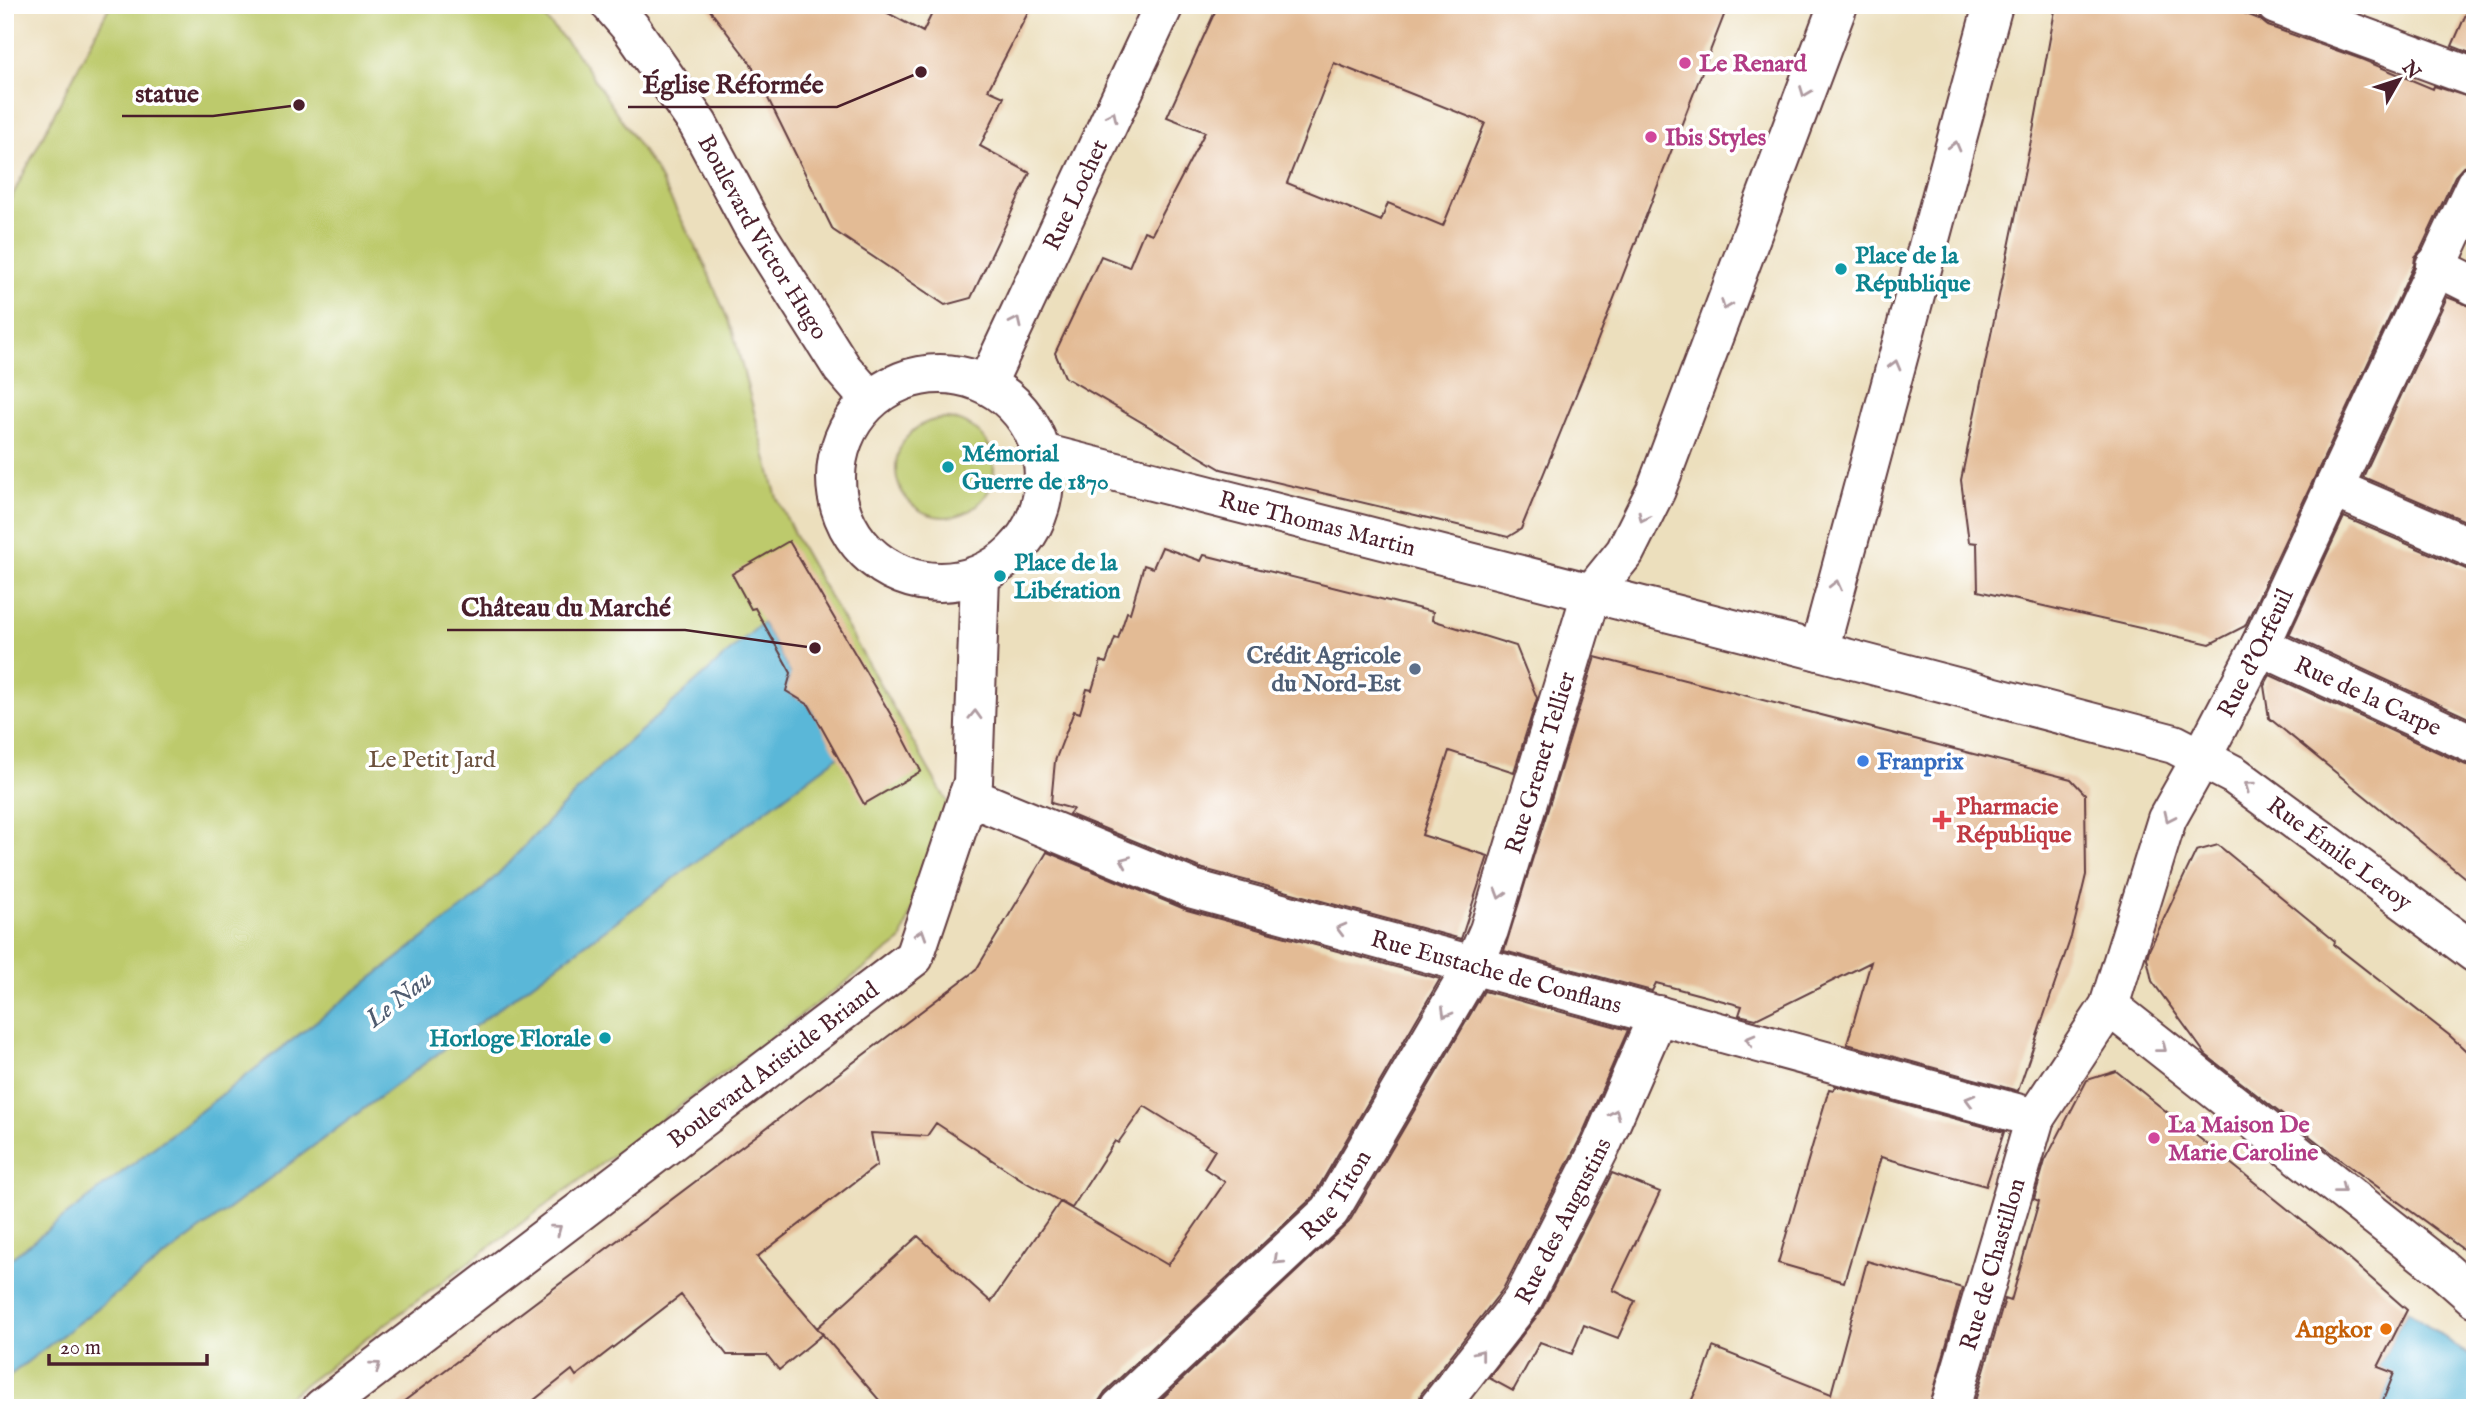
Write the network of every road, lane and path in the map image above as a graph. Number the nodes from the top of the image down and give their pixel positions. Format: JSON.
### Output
{"nodes":[{"id":1,"x":611,"y":5,"type":"edge"},
{"id":2,"x":1164,"y":5,"type":"edge"},
{"id":3,"x":1838,"y":5,"type":"edge"},
{"id":4,"x":1993,"y":5,"type":"edge"},
{"id":5,"x":2276,"y":5,"type":"edge"},
{"id":6,"x":2475,"y":78,"type":"edge"},
{"id":7,"x":2475,"y":185,"type":"edge"},
{"id":8,"x":2435,"y":266,"type":"junction"},
{"id":9,"x":2475,"y":286,"type":"edge"},
{"id":10,"x":987,"y":383,"type":"junction"},
{"id":11,"x":869,"y":400,"type":"junction"},
{"id":12,"x":1042,"y":453,"type":"junction"},
{"id":13,"x":2333,"y":488,"type":"junction"},
{"id":14,"x":2475,"y":549,"type":"edge"},
{"id":15,"x":980,"y":576,"type":"junction"},
{"id":16,"x":1591,"y":594,"type":"junction"},
{"id":17,"x":2260,"y":646,"type":"junction"},
{"id":18,"x":1819,"y":651,"type":"junction"},
{"id":19,"x":2475,"y":745,"type":"edge"},
{"id":20,"x":2202,"y":757,"type":"junction"},
{"id":21,"x":968,"y":796,"type":"junction"},
{"id":22,"x":1489,"y":930,"type":"joint"},
{"id":23,"x":2470,"y":941,"type":"edge"},
{"id":24,"x":1474,"y":965,"type":"junction"},
{"id":25,"x":2109,"y":1006,"type":"junction"},
{"id":26,"x":1658,"y":1015,"type":"junction"},
{"id":27,"x":2035,"y":1118,"type":"junction"},
{"id":28,"x":2475,"y":1297,"type":"edge"},
{"id":29,"x":322,"y":1408,"type":"edge"},
{"id":30,"x":1120,"y":1408,"type":"edge"},
{"id":31,"x":1438,"y":1408,"type":"edge"},
{"id":32,"x":1950,"y":1408,"type":"edge"}],
"edges":[{"from":1,"to":11,"type":"street","name":"Boulevard Victor Hugo"},
{"from":10,"to":2,"type":"street","name":"Rue Lochet","one_way":true},
{"from":3,"to":16,"type":"street","one_way":true},
{"from":18,"to":4,"type":"street","one_way":true},
{"from":5,"to":6,"type":"street"},
{"from":7,"to":8,"type":"street","name":"Rue d'Orfeuil"},
{"from":8,"to":9,"type":"street"},
{"from":8,"to":13,"type":"street","name":"Rue d'Orfeuil"},
{"from":10,"to":11,"type":"street"},
{"from":10,"to":12,"type":"street"},
{"from":11,"to":15,"type":"street"},
{"from":12,"to":15,"type":"street"},
{"from":12,"to":16,"type":"street","name":"Rue Thomas Martin"},
{"from":13,"to":14,"type":"street"},
{"from":13,"to":17,"type":"street","name":"Rue d'Orfeuil"},
{"from":21,"to":15,"type":"street","name":"Boulevard Aristide Briand","one_way":true},
{"from":16,"to":18,"type":"street"},
{"from":16,"to":22,"type":"street","name":"Rue Grenet Tellier","one_way":true},
{"from":17,"to":19,"type":"street","name":"Rue de la Carpe"},
{"from":17,"to":20,"type":"street","name":"Rue d'Orfeuil"},
{"from":18,"to":20,"type":"street"},
{"from":23,"to":20,"type":"street","name":"Rue Émile Leroy","one_way":true},
{"from":20,"to":25,"type":"street","name":"Rue d'Orfeuil","one_way":true},
{"from":24,"to":21,"type":"street","name":"Rue Eustache de Conflans","one_way":true},
{"from":29,"to":21,"type":"street","name":"Boulevard Aristide Briand","one_way":true},
{"from":22,"to":24,"type":"street","name":"Rue Titon"},
{"from":24,"to":26,"type":"street","name":"Rue Eustache de Conflans"},
{"from":24,"to":30,"type":"street","name":"Rue Titon","one_way":true},
{"from":25,"to":27,"type":"street","name":"Rue d'Orfeuil"},
{"from":25,"to":28,"type":"street","one_way":true},
{"from":27,"to":26,"type":"street","name":"Rue Eustache de Conflans","one_way":true},
{"from":31,"to":26,"type":"street","name":"Rue des Augustins","one_way":true},
{"from":27,"to":32,"type":"street","name":"Rue de Chastillon"}]}
